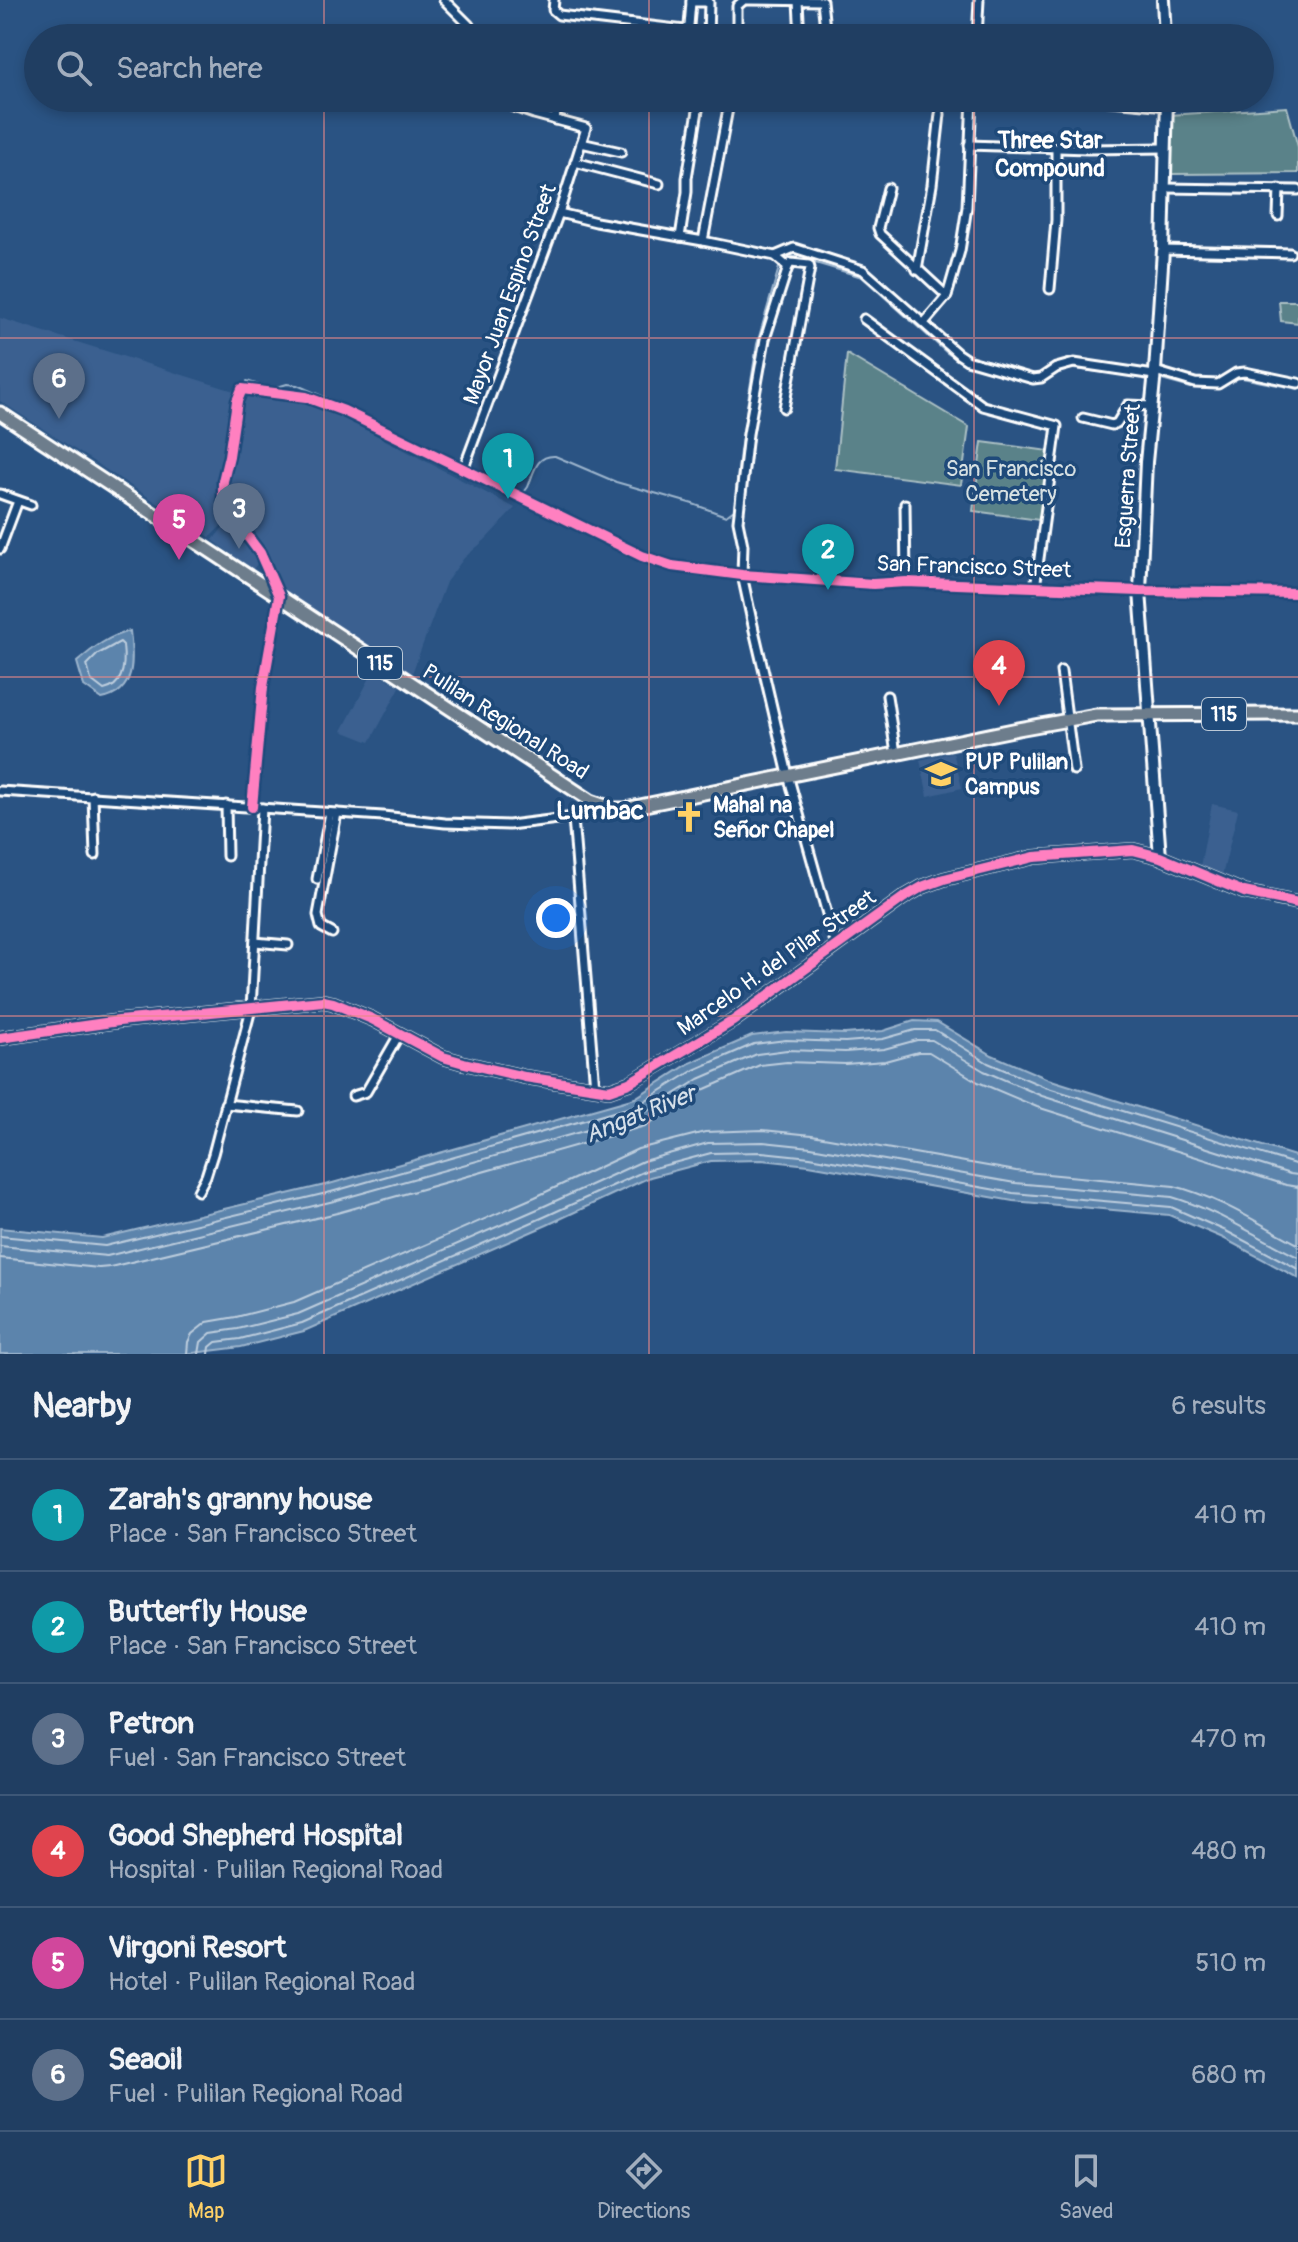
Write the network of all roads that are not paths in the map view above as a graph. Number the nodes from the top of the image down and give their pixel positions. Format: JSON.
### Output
{"nodes":[{"id":1,"x":554,"y":0,"type":"edge"},
{"id":2,"x":745,"y":0,"type":"edge"},
{"id":3,"x":979,"y":0,"type":"edge"},
{"id":4,"x":1163,"y":0,"type":"edge"},
{"id":5,"x":441,"y":1,"type":"edge"},
{"id":6,"x":691,"y":1,"type":"edge"},
{"id":7,"x":798,"y":1,"type":"edge"},
{"id":8,"x":468,"y":24,"type":"edge"},
{"id":9,"x":635,"y":24,"type":"edge"},
{"id":10,"x":689,"y":24,"type":"edge"},
{"id":11,"x":708,"y":24,"type":"edge"},
{"id":12,"x":737,"y":24,"type":"edge"},
{"id":13,"x":799,"y":24,"type":"edge"},
{"id":14,"x":825,"y":24,"type":"edge"},
{"id":15,"x":978,"y":24,"type":"edge"},
{"id":16,"x":1164,"y":24,"type":"edge"},
{"id":17,"x":531,"y":112,"type":"edge"},
{"id":18,"x":556,"y":112,"type":"edge"},
{"id":19,"x":698,"y":112,"type":"edge"},
{"id":20,"x":727,"y":112,"type":"edge"},
{"id":21,"x":971,"y":112,"type":"edge"},
{"id":22,"x":1167,"y":112,"type":"edge"},
{"id":23,"x":940,"y":114,"type":"dead end"},
{"id":24,"x":555,"y":120,"type":"junction"},
{"id":25,"x":581,"y":143,"type":"junction"},
{"id":26,"x":969,"y":145,"type":"junction"},
{"id":27,"x":1056,"y":148,"type":"junction"},
{"id":28,"x":1166,"y":148,"type":"junction"},
{"id":29,"x":621,"y":152,"type":"dead end"},
{"id":30,"x":575,"y":162,"type":"junction"},
{"id":31,"x":659,"y":184,"type":"dead end"},
{"id":32,"x":888,"y":188,"type":"dead end"},
{"id":33,"x":1165,"y":188,"type":"junction"},
{"id":34,"x":1279,"y":189,"type":"junction"},
{"id":35,"x":1298,"y":190,"type":"edge"},
{"id":36,"x":559,"y":213,"type":"junction"},
{"id":37,"x":1278,"y":216,"type":"dead end"},
{"id":38,"x":680,"y":237,"type":"junction"},
{"id":39,"x":703,"y":241,"type":"junction"},
{"id":40,"x":1163,"y":250,"type":"junction"},
{"id":41,"x":1290,"y":253,"type":"dead end"},
{"id":42,"x":775,"y":256,"type":"junction"},
{"id":43,"x":788,"y":267,"type":"junction"},
{"id":44,"x":917,"y":270,"type":"junction"},
{"id":45,"x":1050,"y":289,"type":"dead end"},
{"id":46,"x":947,"y":296,"type":"junction"},
{"id":47,"x":864,"y":319,"type":"dead end"},
{"id":48,"x":924,"y":323,"type":"junction"},
{"id":49,"x":1154,"y":373,"type":"junction"},
{"id":50,"x":1298,"y":383,"type":"edge"},
{"id":51,"x":1152,"y":406,"type":"junction"},
{"id":52,"x":784,"y":408,"type":"dead end"},
{"id":53,"x":0,"y":413,"type":"edge"},
{"id":54,"x":1083,"y":418,"type":"dead end"},
{"id":55,"x":463,"y":470,"type":"junction"},
{"id":56,"x":0,"y":494,"type":"edge"},
{"id":57,"x":18,"y":501,"type":"junction"},
{"id":58,"x":905,"y":504,"type":"dead end"},
{"id":59,"x":31,"y":505,"type":"dead end"},
{"id":60,"x":0,"y":549,"type":"edge"},
{"id":61,"x":742,"y":575,"type":"junction"},
{"id":62,"x":906,"y":582,"type":"junction"},
{"id":63,"x":1035,"y":588,"type":"junction"},
{"id":64,"x":1140,"y":591,"type":"junction"},
{"id":65,"x":1298,"y":593,"type":"edge"},
{"id":66,"x":279,"y":596,"type":"junction"},
{"id":67,"x":1061,"y":671,"type":"dead end"},
{"id":68,"x":887,"y":696,"type":"dead end"},
{"id":69,"x":1149,"y":714,"type":"junction"},
{"id":70,"x":1298,"y":714,"type":"edge"},
{"id":71,"x":1068,"y":720,"type":"junction"},
{"id":72,"x":896,"y":753,"type":"junction"},
{"id":73,"x":1074,"y":770,"type":"dead end"},
{"id":74,"x":788,"y":775,"type":"junction"},
{"id":75,"x":0,"y":791,"type":"edge"},
{"id":76,"x":93,"y":796,"type":"junction"},
{"id":77,"x":226,"y":805,"type":"junction"},
{"id":78,"x":252,"y":807,"type":"junction"},
{"id":79,"x":262,"y":808,"type":"junction"},
{"id":80,"x":614,"y":809,"type":"junction"},
{"id":81,"x":334,"y":813,"type":"junction"},
{"id":82,"x":573,"y":818,"type":"junction"},
{"id":83,"x":95,"y":855,"type":"dead end"},
{"id":84,"x":227,"y":856,"type":"dead end"},
{"id":85,"x":1160,"y":857,"type":"junction"},
{"id":86,"x":317,"y":879,"type":"dead end"},
{"id":87,"x":1298,"y":903,"type":"edge"},
{"id":88,"x":332,"y":933,"type":"dead end"},
{"id":89,"x":255,"y":942,"type":"junction"},
{"id":90,"x":288,"y":945,"type":"dead end"},
{"id":91,"x":836,"y":946,"type":"junction"},
{"id":92,"x":251,"y":1009,"type":"junction"},
{"id":93,"x":400,"y":1033,"type":"junction"},
{"id":94,"x":0,"y":1038,"type":"edge"},
{"id":95,"x":595,"y":1088,"type":"junction"},
{"id":96,"x":353,"y":1096,"type":"dead end"},
{"id":97,"x":225,"y":1104,"type":"junction"},
{"id":98,"x":298,"y":1111,"type":"dead end"},
{"id":99,"x":198,"y":1191,"type":"dead end"}],
"edges":[{"from":1,"to":9,"type":"street"},
{"from":2,"to":7,"type":"street"},
{"from":2,"to":12,"type":"street"},
{"from":3,"to":15,"type":"street"},
{"from":4,"to":16,"type":"street"},
{"from":5,"to":8,"type":"street"},
{"from":6,"to":10,"type":"street"},
{"from":6,"to":11,"type":"street"},
{"from":7,"to":13,"type":"street"},
{"from":7,"to":14,"type":"street"},
{"from":17,"to":24,"type":"street"},
{"from":18,"to":24,"type":"street"},
{"from":19,"to":38,"type":"street"},
{"from":20,"to":39,"type":"street"},
{"from":21,"to":26,"type":"street"},
{"from":22,"to":28,"type":"street","name":"Esguerra Street"},
{"from":23,"to":44,"type":"street"},
{"from":24,"to":25,"type":"street","name":"Mayor Juan Espino Street"},
{"from":25,"to":29,"type":"street"},
{"from":25,"to":30,"type":"street","name":"Mayor Juan Espino Street"},
{"from":26,"to":27,"type":"street"},
{"from":26,"to":46,"type":"street"},
{"from":27,"to":28,"type":"street"},
{"from":27,"to":45,"type":"street"},
{"from":28,"to":33,"type":"street","name":"Esguerra Street"},
{"from":30,"to":31,"type":"street"},
{"from":30,"to":36,"type":"street","name":"Mayor Juan Espino Street"},
{"from":32,"to":44,"type":"street"},
{"from":33,"to":34,"type":"street"},
{"from":33,"to":40,"type":"street","name":"Esguerra Street"},
{"from":34,"to":35,"type":"street"},
{"from":34,"to":37,"type":"street"},
{"from":36,"to":38,"type":"street"},
{"from":36,"to":55,"type":"street","name":"Mayor Juan Espino Street"},
{"from":38,"to":39,"type":"street"},
{"from":39,"to":42,"type":"street"},
{"from":40,"to":41,"type":"street"},
{"from":40,"to":49,"type":"street","name":"Esguerra Street"},
{"from":42,"to":43,"type":"street"},
{"from":42,"to":48,"type":"street"},
{"from":43,"to":52,"type":"street"},
{"from":43,"to":61,"type":"street"},
{"from":44,"to":46,"type":"street"},
{"from":46,"to":48,"type":"street"},
{"from":47,"to":63,"type":"street"},
{"from":48,"to":49,"type":"street"},
{"from":49,"to":50,"type":"street"},
{"from":49,"to":51,"type":"street","name":"Esguerra Street"},
{"from":51,"to":54,"type":"street"},
{"from":51,"to":64,"type":"street","name":"Esguerra Street"},
{"from":53,"to":66,"type":"main road","name":"Pulilan Regional Road","number":"115"},
{"from":55,"to":61,"type":"street","name":"San Francisco Street"},
{"from":55,"to":66,"type":"street","name":"San Francisco Street"},
{"from":56,"to":57,"type":"street"},
{"from":57,"to":59,"type":"street"},
{"from":57,"to":60,"type":"street"},
{"from":58,"to":62,"type":"street"},
{"from":61,"to":62,"type":"street","name":"San Francisco Street"},
{"from":61,"to":74,"type":"street"},
{"from":62,"to":63,"type":"street","name":"San Francisco Street"},
{"from":63,"to":64,"type":"street","name":"San Francisco Street"},
{"from":64,"to":65,"type":"street","name":"San Francisco Street"},
{"from":64,"to":69,"type":"street","name":"Esguerra Street"},
{"from":66,"to":78,"type":"street"},
{"from":66,"to":80,"type":"main road","name":"Pulilan Regional Road","number":"115"},
{"from":67,"to":71,"type":"street"},
{"from":68,"to":72,"type":"street"},
{"from":69,"to":70,"type":"main road","number":"115"},
{"from":69,"to":71,"type":"main road","number":"115"},
{"from":69,"to":85,"type":"street","name":"Esguerra Street"},
{"from":71,"to":72,"type":"main road","number":"115"},
{"from":71,"to":73,"type":"street"},
{"from":72,"to":74,"type":"main road","number":"115"},
{"from":74,"to":80,"type":"main road","number":"115"},
{"from":74,"to":91,"type":"street"},
{"from":75,"to":76,"type":"street"},
{"from":76,"to":77,"type":"street"},
{"from":76,"to":83,"type":"street"},
{"from":77,"to":78,"type":"street"},
{"from":77,"to":84,"type":"street"},
{"from":78,"to":79,"type":"street"},
{"from":79,"to":81,"type":"street"},
{"from":79,"to":89,"type":"street"},
{"from":80,"to":82,"type":"street"},
{"from":81,"to":82,"type":"street"},
{"from":81,"to":86,"type":"street"},
{"from":81,"to":88,"type":"street"},
{"from":82,"to":95,"type":"street"},
{"from":85,"to":87,"type":"street","name":"Marcelo H. del Pilar Street"},
{"from":85,"to":91,"type":"street","name":"Marcelo H. del Pilar Street"},
{"from":89,"to":90,"type":"street"},
{"from":89,"to":92,"type":"street"},
{"from":91,"to":95,"type":"street","name":"Marcelo H. del Pilar Street"},
{"from":92,"to":93,"type":"street","name":"Marcelo H. del Pilar Street"},
{"from":92,"to":94,"type":"street","name":"Marcelo H. del Pilar Street"},
{"from":92,"to":97,"type":"street"},
{"from":93,"to":95,"type":"street","name":"Marcelo H. del Pilar Street"},
{"from":93,"to":96,"type":"street"},
{"from":97,"to":98,"type":"street"},
{"from":97,"to":99,"type":"street"}]}
